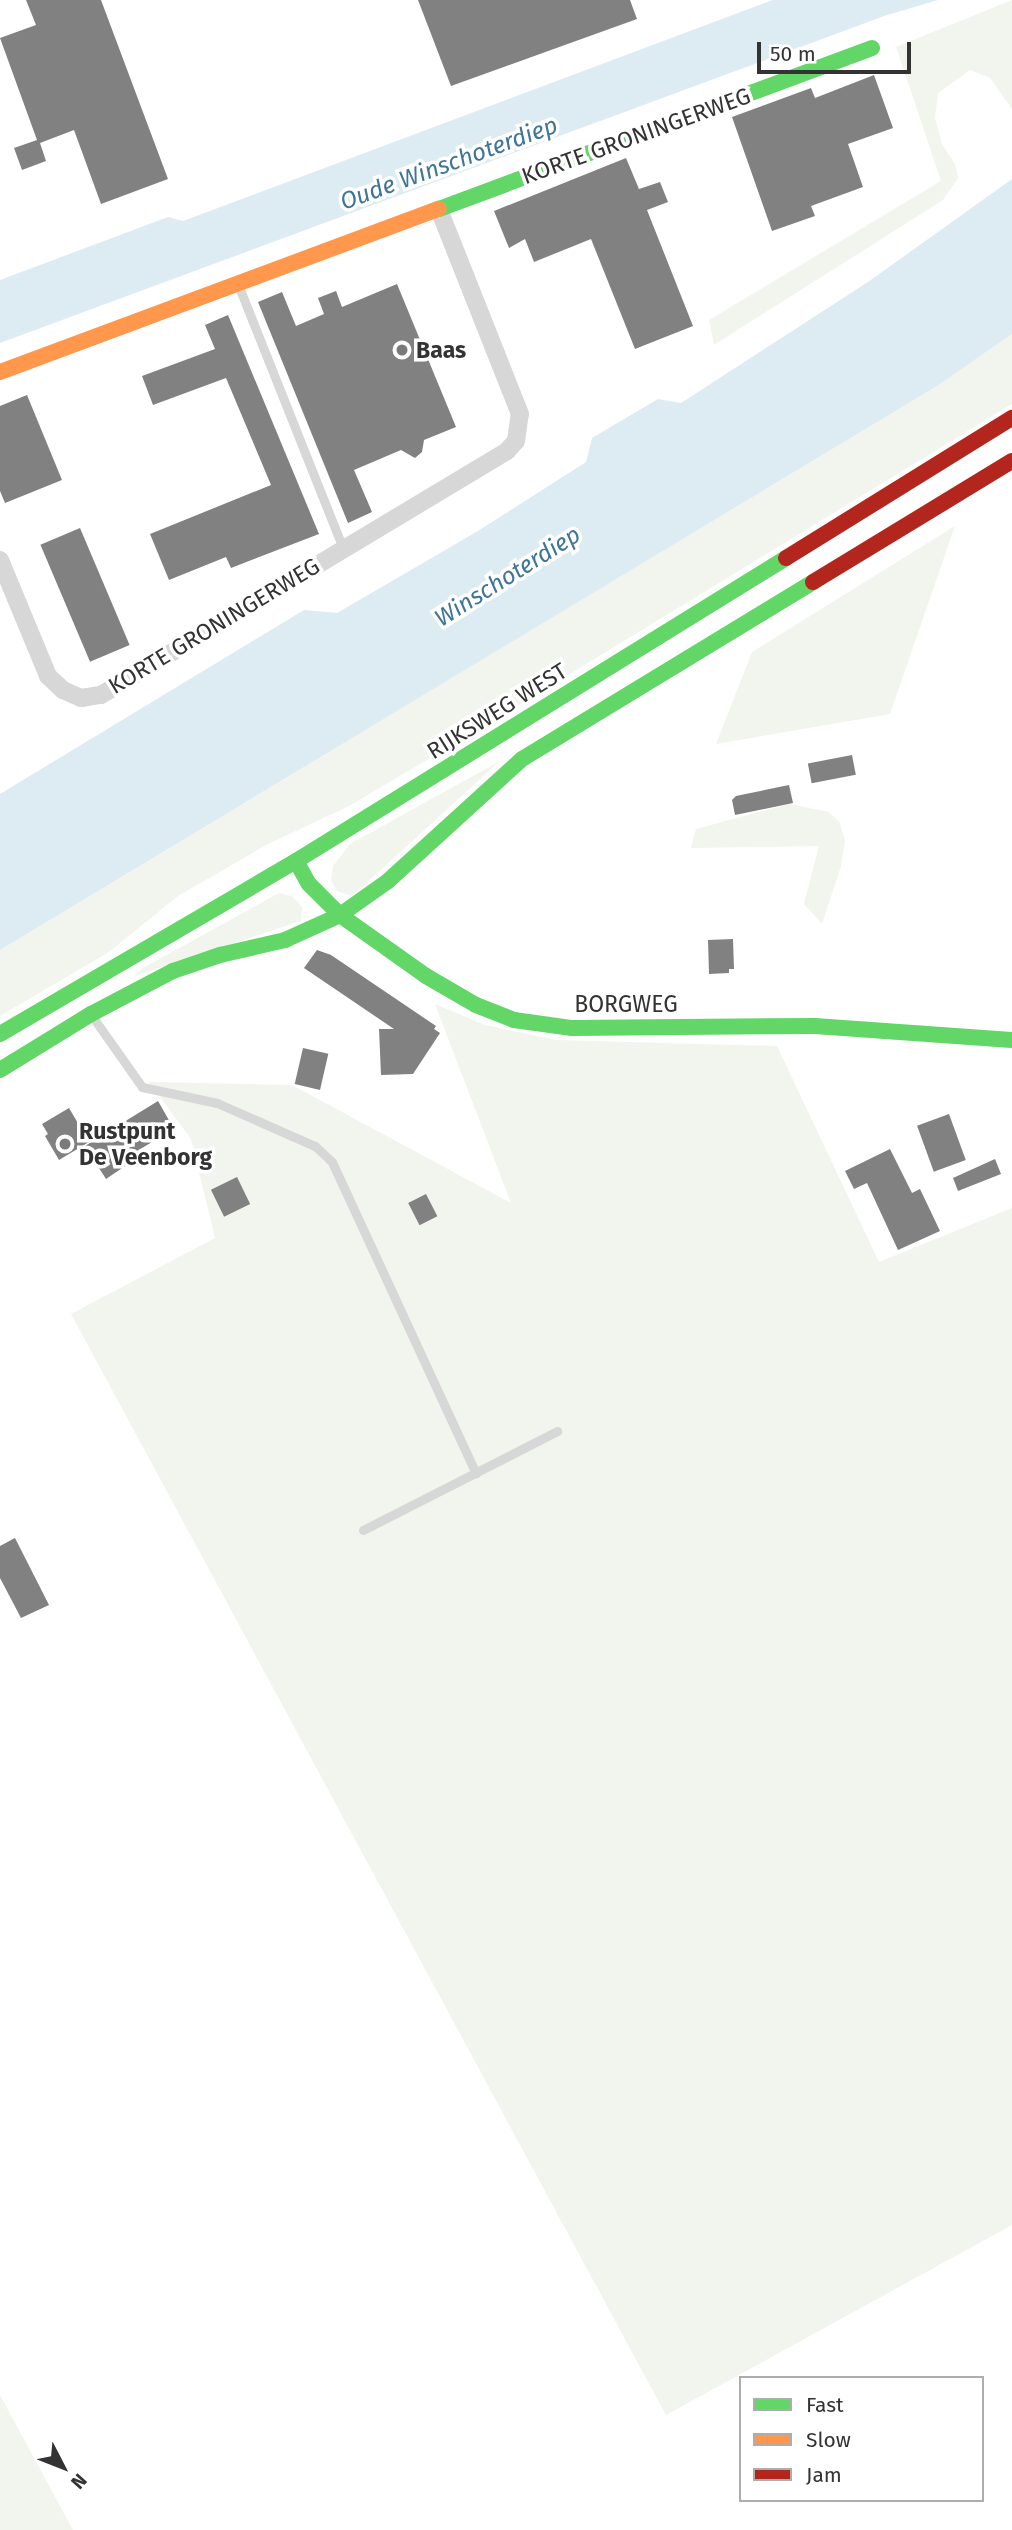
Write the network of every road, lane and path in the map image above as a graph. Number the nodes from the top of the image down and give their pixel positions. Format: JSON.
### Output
{"nodes":[{"id":1,"x":872,"y":48,"type":"dead end"},
{"id":2,"x":439,"y":209,"type":"junction"},
{"id":3,"x":237,"y":284,"type":"junction"},
{"id":4,"x":0,"y":372,"type":"edge"},
{"id":5,"x":1012,"y":418,"type":"edge"},
{"id":6,"x":1012,"y":461,"type":"edge"},
{"id":7,"x":343,"y":549,"type":"junction"},
{"id":8,"x":0,"y":560,"type":"edge"},
{"id":9,"x":296,"y":861,"type":"junction"},
{"id":10,"x":340,"y":915,"type":"junction"},
{"id":11,"x":92,"y":1014,"type":"junction"},
{"id":12,"x":0,"y":1034,"type":"edge"},
{"id":13,"x":1012,"y":1040,"type":"edge"},
{"id":14,"x":0,"y":1070,"type":"edge"},
{"id":15,"x":557,"y":1431,"type":"dead end"},
{"id":16,"x":476,"y":1473,"type":"junction"},
{"id":17,"x":363,"y":1530,"type":"dead end"}],
"edges":[{"from":1,"to":2,"type":"street","name":"KORTE GRONINGERWEG"},
{"from":2,"to":3,"type":"street","name":"KORTE GRONINGERWEG"},
{"from":2,"to":7,"type":"street","name":"KORTE GRONINGERWEG"},
{"from":3,"to":4,"type":"street","name":"KORTE GRONINGERWEG"},
{"from":3,"to":7,"type":"lane","name":"KORTE GRONINGERWEG"},
{"from":5,"to":9,"type":"street","name":"RIJKSWEG WEST"},
{"from":6,"to":10,"type":"street"},
{"from":7,"to":8,"type":"street","name":"KORTE GRONINGERWEG"},
{"from":9,"to":10,"type":"street","name":"BORGWEG"},
{"from":9,"to":12,"type":"street","name":"RIJKSWEG WEST"},
{"from":10,"to":11,"type":"street"},
{"from":10,"to":13,"type":"street","name":"BORGWEG"},
{"from":11,"to":14,"type":"street"},
{"from":11,"to":16,"type":"lane"},
{"from":15,"to":16,"type":"lane"},
{"from":16,"to":17,"type":"lane"}]}
